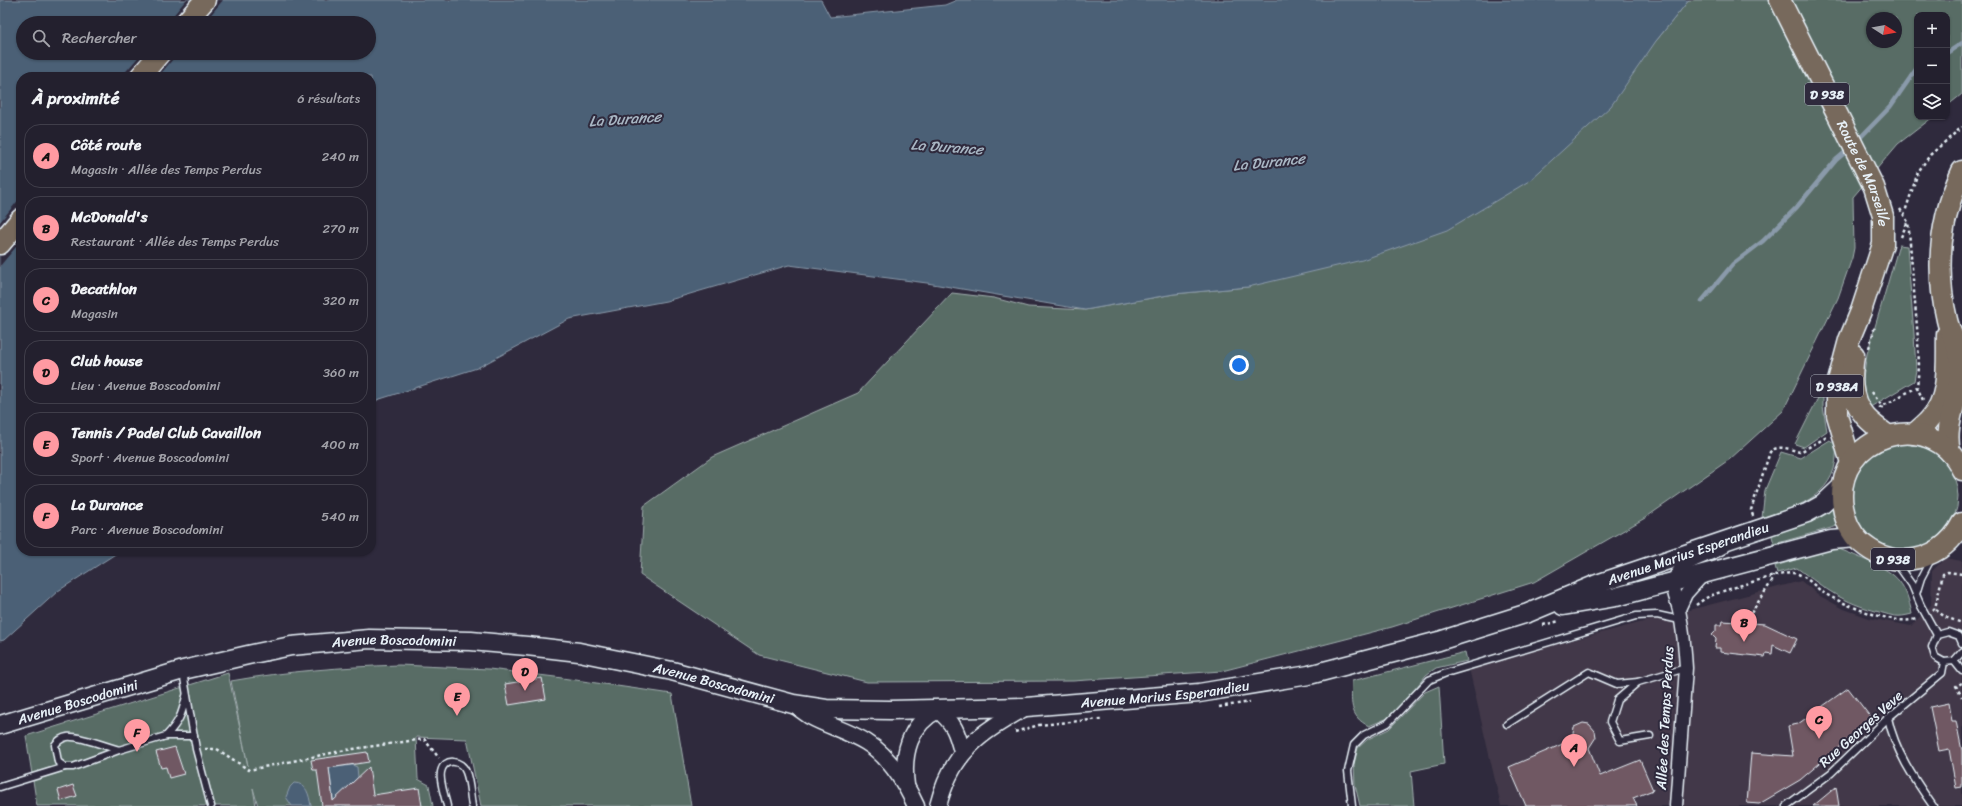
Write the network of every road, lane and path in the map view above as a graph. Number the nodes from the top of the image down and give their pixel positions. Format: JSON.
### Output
{"nodes":[{"id":1,"x":205,"y":0,"type":"edge"},
{"id":2,"x":1780,"y":0,"type":"edge"},
{"id":3,"x":191,"y":16,"type":"edge"},
{"id":4,"x":154,"y":60,"type":"edge"},
{"id":5,"x":144,"y":72,"type":"edge"},
{"id":6,"x":1962,"y":127,"type":"edge"},
{"id":7,"x":1962,"y":171,"type":"edge"},
{"id":8,"x":1874,"y":187,"type":"joint"},
{"id":9,"x":1898,"y":207,"type":"dead end"},
{"id":10,"x":1904,"y":215,"type":"junction"},
{"id":11,"x":1908,"y":222,"type":"junction"},
{"id":12,"x":16,"y":225,"type":"edge"},
{"id":13,"x":1899,"y":240,"type":"dead end"},
{"id":14,"x":0,"y":244,"type":"edge"},
{"id":15,"x":1868,"y":317,"type":"junction"},
{"id":16,"x":1947,"y":322,"type":"junction"},
{"id":17,"x":1869,"y":353,"type":"dead end"},
{"id":18,"x":1917,"y":387,"type":"dead end"},
{"id":19,"x":1870,"y":389,"type":"dead end"},
{"id":20,"x":1887,"y":411,"type":"dead end"},
{"id":21,"x":1914,"y":434,"type":"junction"},
{"id":22,"x":1888,"y":436,"type":"junction"},
{"id":23,"x":1950,"y":452,"type":"junction"},
{"id":24,"x":1851,"y":463,"type":"junction"},
{"id":25,"x":1962,"y":470,"type":"edge"},
{"id":26,"x":1842,"y":486,"type":"junction"},
{"id":27,"x":1962,"y":523,"type":"edge"},
{"id":28,"x":1739,"y":536,"type":"junction"},
{"id":29,"x":1857,"y":538,"type":"junction"},
{"id":30,"x":1948,"y":546,"type":"edge"},
{"id":31,"x":1893,"y":559,"type":"junction"},
{"id":32,"x":1704,"y":574,"type":"junction"},
{"id":33,"x":1962,"y":574,"type":"edge"},
{"id":34,"x":1674,"y":590,"type":"junction"},
{"id":35,"x":1916,"y":594,"type":"junction"},
{"id":36,"x":1935,"y":608,"type":"junction"},
{"id":37,"x":1528,"y":613,"type":"junction"},
{"id":38,"x":1680,"y":614,"type":"junction"},
{"id":39,"x":1925,"y":614,"type":"junction"},
{"id":40,"x":1962,"y":623,"type":"edge"},
{"id":41,"x":1937,"y":635,"type":"junction"},
{"id":42,"x":1962,"y":643,"type":"edge"},
{"id":43,"x":1962,"y":652,"type":"edge"},
{"id":44,"x":1954,"y":661,"type":"junction"},
{"id":45,"x":1944,"y":662,"type":"junction"},
{"id":46,"x":1686,"y":668,"type":"junction"},
{"id":47,"x":183,"y":670,"type":"junction"},
{"id":48,"x":1962,"y":671,"type":"edge"},
{"id":49,"x":1638,"y":682,"type":"junction"},
{"id":50,"x":1962,"y":683,"type":"edge"},
{"id":51,"x":186,"y":692,"type":"junction"},
{"id":52,"x":1962,"y":697,"type":"edge"},
{"id":53,"x":793,"y":704,"type":"junction"},
{"id":54,"x":1026,"y":707,"type":"junction"},
{"id":55,"x":938,"y":710,"type":"junction"},
{"id":56,"x":1888,"y":718,"type":"junction"},
{"id":57,"x":1507,"y":724,"type":"dead end"},
{"id":58,"x":0,"y":725,"type":"edge"},
{"id":59,"x":1014,"y":732,"type":"dead end"},
{"id":60,"x":1010,"y":734,"type":"dead end"},
{"id":61,"x":166,"y":736,"type":"junction"},
{"id":62,"x":194,"y":736,"type":"junction"},
{"id":63,"x":1650,"y":736,"type":"dead end"},
{"id":64,"x":196,"y":749,"type":"junction"},
{"id":65,"x":119,"y":750,"type":"junction"},
{"id":66,"x":962,"y":752,"type":"junction"},
{"id":67,"x":444,"y":766,"type":"junction"},
{"id":68,"x":65,"y":767,"type":"junction"},
{"id":69,"x":906,"y":785,"type":"junction"},
{"id":70,"x":0,"y":787,"type":"edge"},
{"id":71,"x":211,"y":806,"type":"edge"},
{"id":72,"x":447,"y":806,"type":"edge"},
{"id":73,"x":472,"y":806,"type":"edge"},
{"id":74,"x":916,"y":806,"type":"edge"},
{"id":75,"x":938,"y":806,"type":"edge"},
{"id":76,"x":1352,"y":806,"type":"edge"},
{"id":77,"x":1676,"y":806,"type":"edge"},
{"id":78,"x":1786,"y":806,"type":"edge"},
{"id":79,"x":1933,"y":806,"type":"edge"}],
"edges":[{"from":1,"to":3,"type":"main road"},
{"from":2,"to":8,"type":"main road","name":"Route de Marseille","number":"D 938"},
{"from":4,"to":5,"type":"main road"},
{"from":6,"to":10,"type":"path"},
{"from":7,"to":16,"type":"main road","number":"D 938"},
{"from":8,"to":15,"type":"main road","name":"Route de Marseille","number":"D 938A"},
{"from":9,"to":10,"type":"path"},
{"from":10,"to":11,"type":"path"},
{"from":11,"to":13,"type":"path"},
{"from":11,"to":18,"type":"path"},
{"from":12,"to":14,"type":"main road"},
{"from":15,"to":17,"type":"path"},
{"from":15,"to":22,"type":"main road","name":"Route de Marseille","number":"D 938A"},
{"from":15,"to":24,"type":"main road","name":"Route de Marseille","number":"D 938A"},
{"from":16,"to":21,"type":"main road","number":"D 938"},
{"from":16,"to":23,"type":"main road","number":"D 938"},
{"from":19,"to":20,"type":"path"},
{"from":21,"to":22,"type":"main road","number":"D 938"},
{"from":21,"to":23,"type":"main road","number":"D 938"},
{"from":22,"to":24,"type":"main road","number":"D 938"},
{"from":23,"to":25,"type":"main road","number":"D 938"},
{"from":24,"to":26,"type":"main road","number":"D 938"},
{"from":26,"to":28,"type":"main road","name":"Avenue Marius Esperandieu"},
{"from":26,"to":29,"type":"main road","number":"D 938"},
{"from":27,"to":30,"type":"main road"},
{"from":28,"to":34,"type":"street"},
{"from":28,"to":37,"type":"main road","name":"Avenue Marius Esperandieu"},
{"from":29,"to":31,"type":"main road","number":"D 938"},
{"from":29,"to":32,"type":"main road","name":"Avenue Marius Esperandieu"},
{"from":30,"to":31,"type":"main road","number":"D 938"},
{"from":30,"to":35,"type":"lane"},
{"from":31,"to":35,"type":"lane"},
{"from":32,"to":34,"type":"main road","name":"Avenue Marius Esperandieu"},
{"from":32,"to":38,"type":"street"},
{"from":33,"to":36,"type":"path"},
{"from":34,"to":37,"type":"main road","name":"Avenue Marius Esperandieu"},
{"from":34,"to":38,"type":"street","name":"Allée des Temps Perdus"},
{"from":35,"to":39,"type":"lane"},
{"from":36,"to":39,"type":"path"},
{"from":36,"to":40,"type":"path"},
{"from":37,"to":54,"type":"main road","name":"Avenue Marius Esperandieu"},
{"from":38,"to":39,"type":"path"},
{"from":38,"to":46,"type":"street","name":"Allée des Temps Perdus"},
{"from":38,"to":76,"type":"lane"},
{"from":39,"to":41,"type":"lane"},
{"from":41,"to":42,"type":"lane"},
{"from":41,"to":45,"type":"lane"},
{"from":43,"to":44,"type":"lane"},
{"from":44,"to":45,"type":"lane"},
{"from":44,"to":48,"type":"lane"},
{"from":45,"to":56,"type":"lane","name":"Rue Georges Veve"},
{"from":46,"to":49,"type":"lane"},
{"from":46,"to":77,"type":"street","name":"Allée des Temps Perdus"},
{"from":47,"to":51,"type":"lane"},
{"from":47,"to":53,"type":"main road","name":"Avenue Boscodomini"},
{"from":47,"to":58,"type":"main road","name":"Avenue Boscodomini"},
{"from":49,"to":57,"type":"lane"},
{"from":49,"to":63,"type":"lane"},
{"from":50,"to":52,"type":"path"},
{"from":51,"to":61,"type":"lane"},
{"from":51,"to":62,"type":"lane"},
{"from":53,"to":55,"type":"main road","name":"Avenue Marius Esperandieu"},
{"from":53,"to":69,"type":"street"},
{"from":54,"to":55,"type":"main road","name":"Avenue Marius Esperandieu"},
{"from":54,"to":66,"type":"street"},
{"from":55,"to":66,"type":"street"},
{"from":55,"to":69,"type":"street"},
{"from":56,"to":78,"type":"lane","name":"Rue Georges Veve"},
{"from":56,"to":79,"type":"lane"},
{"from":59,"to":60,"type":"path"},
{"from":61,"to":62,"type":"lane"},
{"from":61,"to":65,"type":"lane"},
{"from":62,"to":64,"type":"lane"},
{"from":64,"to":67,"type":"path"},
{"from":64,"to":71,"type":"lane"},
{"from":65,"to":68,"type":"lane"},
{"from":65,"to":68,"type":"lane"},
{"from":66,"to":75,"type":"street"},
{"from":67,"to":72,"type":"lane"},
{"from":67,"to":73,"type":"lane"},
{"from":68,"to":70,"type":"lane"},
{"from":69,"to":74,"type":"street"}]}
